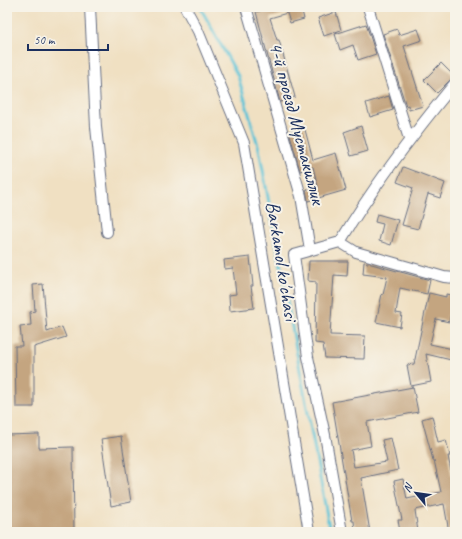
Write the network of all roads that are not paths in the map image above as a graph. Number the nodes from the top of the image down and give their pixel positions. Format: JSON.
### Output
{"nodes":[{"id":1,"x":90,"y":7,"type":"edge"},
{"id":2,"x":184,"y":7,"type":"edge"},
{"id":3,"x":246,"y":7,"type":"edge"},
{"id":4,"x":368,"y":7,"type":"edge"},
{"id":5,"x":455,"y":83,"type":"edge"},
{"id":6,"x":409,"y":139,"type":"junction"},
{"id":7,"x":107,"y":232,"type":"dead end"},
{"id":8,"x":340,"y":242,"type":"junction"},
{"id":9,"x":310,"y":250,"type":"junction"},
{"id":10,"x":455,"y":278,"type":"edge"},
{"id":11,"x":309,"y":532,"type":"edge"},
{"id":12,"x":342,"y":532,"type":"edge"}],
"edges":[{"from":1,"to":7,"type":"street"},
{"from":2,"to":11,"type":"street","name":"Barkamol ko'chasi"},
{"from":3,"to":9,"type":"street","name":"4-й проезд Мустакиллик"},
{"from":4,"to":6,"type":"street"},
{"from":5,"to":6,"type":"street"},
{"from":6,"to":8,"type":"street"},
{"from":8,"to":9,"type":"street"},
{"from":8,"to":10,"type":"street"},
{"from":9,"to":12,"type":"street"}]}
